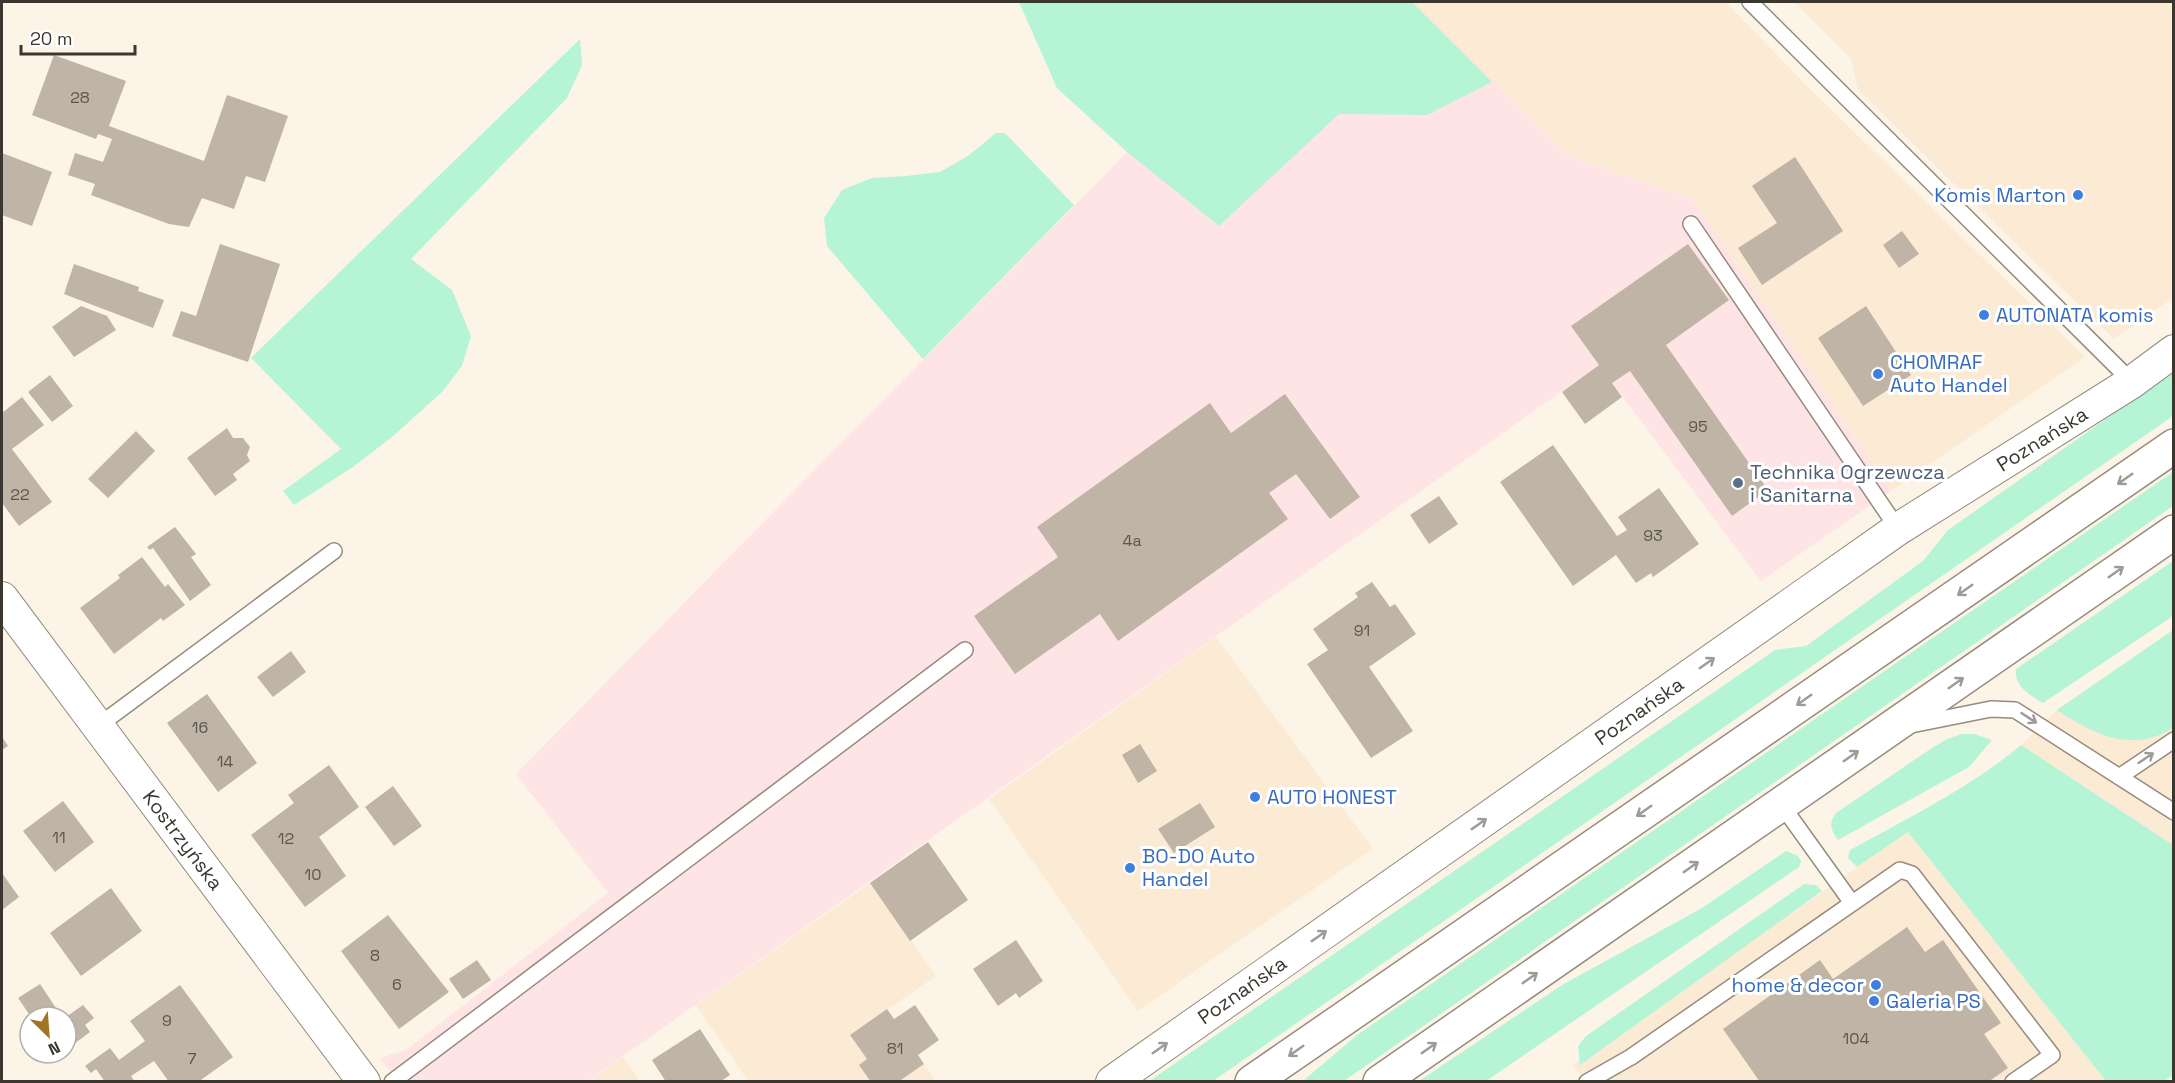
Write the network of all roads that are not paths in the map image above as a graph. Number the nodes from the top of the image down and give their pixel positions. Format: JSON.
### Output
{"nodes":[{"id":1,"x":1750,"y":2,"type":"edge"},
{"id":2,"x":1691,"y":224,"type":"dead end"},
{"id":3,"x":2174,"y":351,"type":"edge"},
{"id":4,"x":2132,"y":382,"type":"junction"},
{"id":5,"x":2174,"y":446,"type":"edge"},
{"id":6,"x":1898,"y":529,"type":"junction"},
{"id":7,"x":2174,"y":532,"type":"edge"},
{"id":8,"x":334,"y":551,"type":"dead end"},
{"id":9,"x":2,"y":598,"type":"edge"},
{"id":10,"x":965,"y":650,"type":"dead end"},
{"id":11,"x":98,"y":726,"type":"junction"},
{"id":12,"x":1891,"y":729,"type":"junction"},
{"id":13,"x":2174,"y":740,"type":"edge"},
{"id":14,"x":2119,"y":777,"type":"junction"},
{"id":15,"x":1781,"y":804,"type":"junction"},
{"id":16,"x":2170,"y":805,"type":"edge"},
{"id":17,"x":1852,"y":903,"type":"junction"},
{"id":18,"x":364,"y":1082,"type":"edge"},
{"id":19,"x":392,"y":1082,"type":"edge"},
{"id":20,"x":1112,"y":1082,"type":"edge"},
{"id":21,"x":1252,"y":1082,"type":"edge"},
{"id":22,"x":1380,"y":1082,"type":"edge"},
{"id":23,"x":1587,"y":1082,"type":"edge"},
{"id":24,"x":2013,"y":1082,"type":"edge"}],
"edges":[{"from":1,"to":4,"type":"lane"},
{"from":2,"to":6,"type":"lane"},
{"from":3,"to":4,"type":"street","name":"Poznańska"},
{"from":4,"to":6,"type":"street","name":"Poznańska"},
{"from":5,"to":21,"type":"main road","one_way":true},
{"from":20,"to":6,"type":"street","name":"Poznańska","one_way":true},
{"from":12,"to":7,"type":"main road","one_way":true},
{"from":8,"to":11,"type":"lane"},
{"from":9,"to":11,"type":"street","name":"Kostrzyńska"},
{"from":10,"to":19,"type":"lane"},
{"from":11,"to":18,"type":"street","name":"Kostrzyńska"},
{"from":12,"to":14,"type":"lane","one_way":true},
{"from":15,"to":12,"type":"main road","one_way":true},
{"from":14,"to":13,"type":"lane","one_way":true},
{"from":14,"to":16,"type":"lane"},
{"from":15,"to":17,"type":"lane"},
{"from":22,"to":15,"type":"main road","one_way":true},
{"from":17,"to":23,"type":"lane"},
{"from":17,"to":24,"type":"lane"}]}
